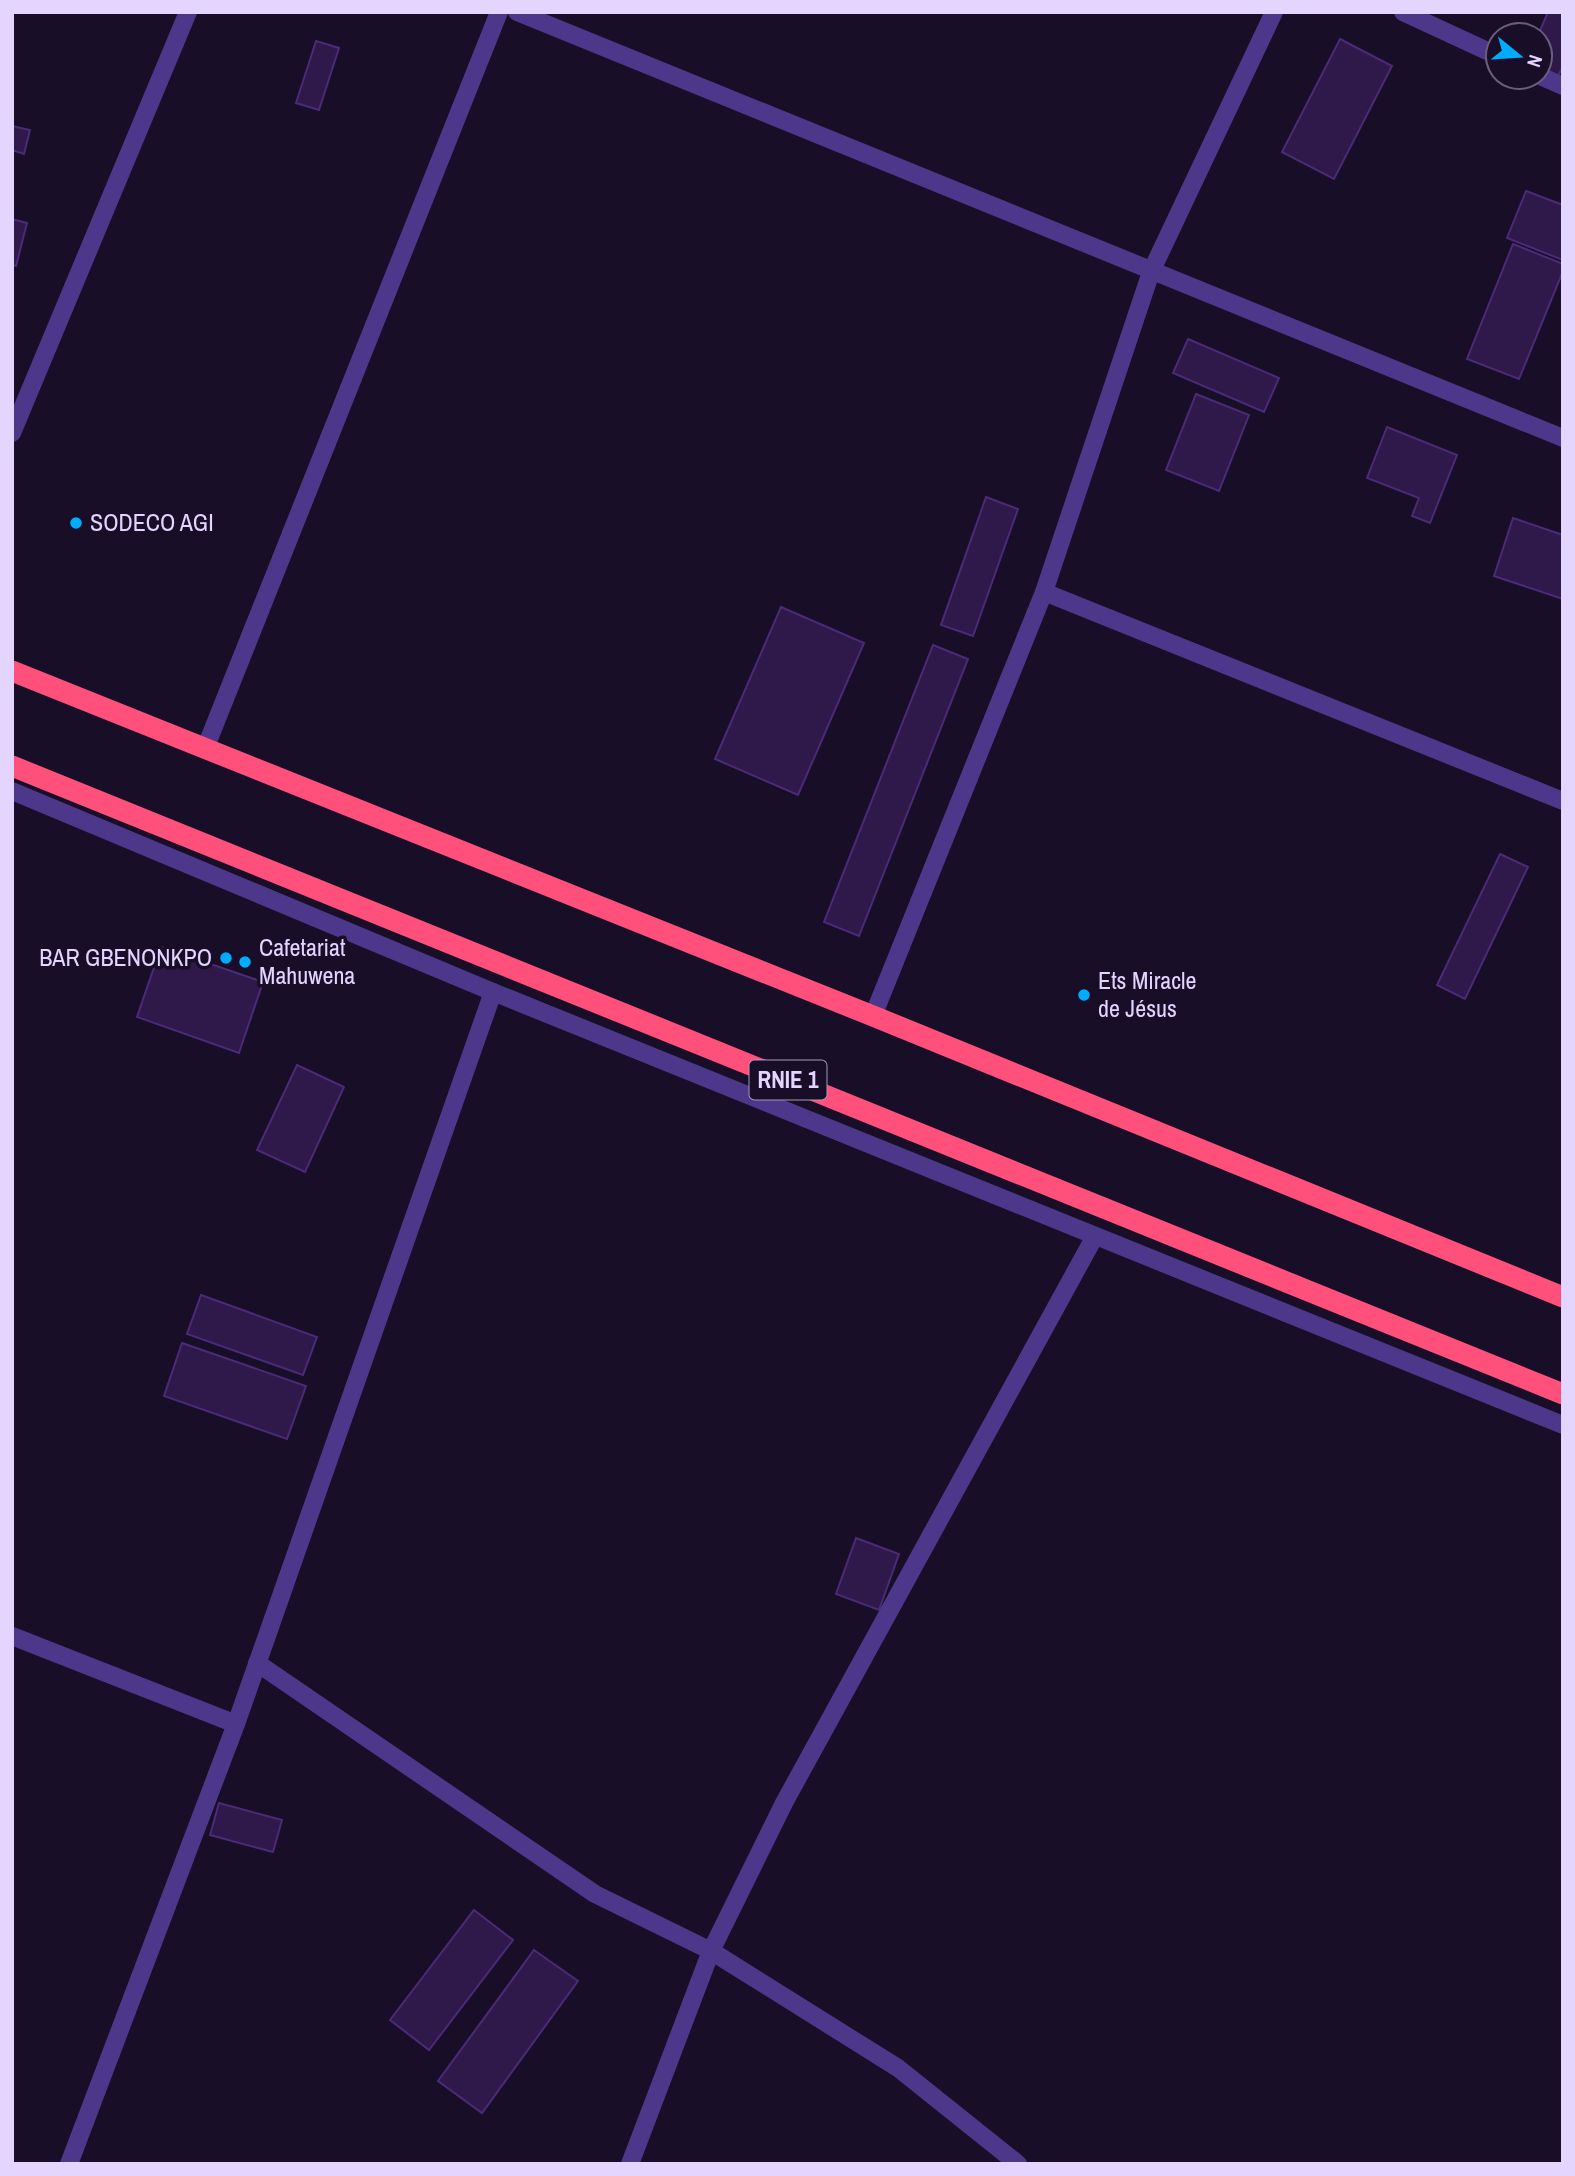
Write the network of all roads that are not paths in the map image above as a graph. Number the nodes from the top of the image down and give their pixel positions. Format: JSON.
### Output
{"nodes":[{"id":1,"x":188,"y":12,"type":"edge"},
{"id":2,"x":499,"y":12,"type":"edge"},
{"id":3,"x":517,"y":12,"type":"edge"},
{"id":4,"x":1274,"y":12,"type":"edge"},
{"id":5,"x":1403,"y":12,"type":"edge"},
{"id":6,"x":1484,"y":50,"type":"edge"},
{"id":7,"x":1151,"y":272,"type":"junction"},
{"id":8,"x":12,"y":433,"type":"edge"},
{"id":9,"x":1563,"y":438,"type":"edge"},
{"id":10,"x":1044,"y":592,"type":"junction"},
{"id":11,"x":12,"y":671,"type":"edge"},
{"id":12,"x":205,"y":749,"type":"junction"},
{"id":13,"x":12,"y":766,"type":"edge"},
{"id":14,"x":12,"y":791,"type":"edge"},
{"id":15,"x":1563,"y":802,"type":"edge"},
{"id":16,"x":493,"y":992,"type":"junction"},
{"id":17,"x":873,"y":1016,"type":"junction"},
{"id":18,"x":1096,"y":1236,"type":"junction"},
{"id":19,"x":1563,"y":1297,"type":"edge"},
{"id":20,"x":1563,"y":1394,"type":"edge"},
{"id":21,"x":1563,"y":1425,"type":"edge"},
{"id":22,"x":12,"y":1636,"type":"edge"},
{"id":23,"x":257,"y":1663,"type":"junction"},
{"id":24,"x":236,"y":1724,"type":"junction"},
{"id":25,"x":711,"y":1951,"type":"junction"},
{"id":26,"x":69,"y":2164,"type":"edge"},
{"id":27,"x":629,"y":2164,"type":"edge"},
{"id":28,"x":1018,"y":2164,"type":"edge"}],
"edges":[{"from":1,"to":8,"type":"street"},
{"from":2,"to":12,"type":"street"},
{"from":3,"to":7,"type":"street"},
{"from":4,"to":7,"type":"street"},
{"from":5,"to":6,"type":"street"},
{"from":7,"to":9,"type":"street"},
{"from":7,"to":10,"type":"street"},
{"from":10,"to":15,"type":"street"},
{"from":10,"to":17,"type":"street"},
{"from":11,"to":12,"type":"highway"},
{"from":12,"to":17,"type":"highway"},
{"from":13,"to":20,"type":"highway","number":"RNIE 1"},
{"from":14,"to":16,"type":"street"},
{"from":16,"to":18,"type":"street"},
{"from":16,"to":23,"type":"street"},
{"from":17,"to":19,"type":"highway"},
{"from":18,"to":21,"type":"street"},
{"from":18,"to":25,"type":"street"},
{"from":22,"to":24,"type":"street"},
{"from":23,"to":24,"type":"street"},
{"from":23,"to":25,"type":"street"},
{"from":24,"to":26,"type":"street"},
{"from":25,"to":27,"type":"street"},
{"from":25,"to":28,"type":"street"}]}
